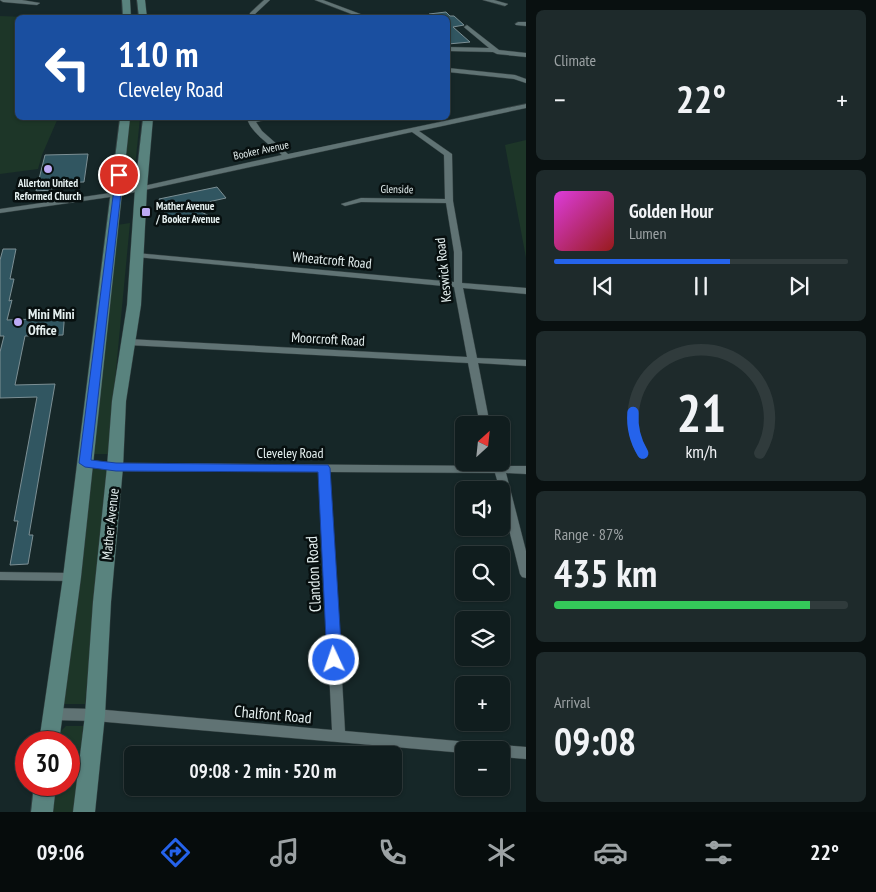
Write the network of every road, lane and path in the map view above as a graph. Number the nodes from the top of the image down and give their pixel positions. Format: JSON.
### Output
{"nodes":[{"id":1,"x":3,"y":0,"type":"edge"},
{"id":2,"x":126,"y":0,"type":"edge"},
{"id":3,"x":141,"y":0,"type":"edge"},
{"id":4,"x":267,"y":0,"type":"edge"},
{"id":5,"x":318,"y":0,"type":"edge"},
{"id":6,"x":486,"y":0,"type":"edge"},
{"id":7,"x":37,"y":4,"type":"dead end"},
{"id":8,"x":505,"y":4,"type":"dead end"},
{"id":9,"x":127,"y":15,"type":"edge"},
{"id":10,"x":143,"y":15,"type":"edge"},
{"id":11,"x":252,"y":15,"type":"edge"},
{"id":12,"x":360,"y":15,"type":"edge"},
{"id":13,"x":518,"y":24,"type":"dead end"},
{"id":14,"x":526,"y":24,"type":"edge"},
{"id":15,"x":467,"y":27,"type":"dead end"},
{"id":16,"x":450,"y":49,"type":"edge"},
{"id":17,"x":493,"y":50,"type":"junction"},
{"id":18,"x":526,"y":56,"type":"edge"},
{"id":19,"x":450,"y":70,"type":"edge"},
{"id":20,"x":526,"y":81,"type":"edge"},
{"id":21,"x":526,"y":106,"type":"edge"},
{"id":22,"x":125,"y":120,"type":"edge"},
{"id":23,"x":148,"y":120,"type":"edge"},
{"id":24,"x":252,"y":120,"type":"edge"},
{"id":25,"x":412,"y":130,"type":"junction"},
{"id":26,"x":288,"y":156,"type":"junction"},
{"id":27,"x":141,"y":188,"type":"junction"},
{"id":28,"x":117,"y":194,"type":"junction"},
{"id":29,"x":449,"y":201,"type":"junction"},
{"id":30,"x":345,"y":204,"type":"dead end"},
{"id":31,"x":0,"y":211,"type":"edge"},
{"id":32,"x":136,"y":255,"type":"junction"},
{"id":33,"x":458,"y":286,"type":"junction"},
{"id":34,"x":526,"y":291,"type":"edge"},
{"id":35,"x":128,"y":342,"type":"junction"},
{"id":36,"x":473,"y":360,"type":"junction"},
{"id":37,"x":526,"y":362,"type":"edge"},
{"id":38,"x":483,"y":416,"type":"edge"},
{"id":39,"x":85,"y":463,"type":"junction"},
{"id":40,"x":116,"y":467,"type":"junction"},
{"id":41,"x":455,"y":467,"type":"edge"},
{"id":42,"x":324,"y":468,"type":"junction"},
{"id":43,"x":510,"y":468,"type":"edge"},
{"id":44,"x":526,"y":470,"type":"edge"},
{"id":45,"x":500,"y":471,"type":"edge"},
{"id":46,"x":526,"y":574,"type":"edge"},
{"id":47,"x":0,"y":576,"type":"edge"},
{"id":48,"x":72,"y":577,"type":"junction"},
{"id":49,"x":52,"y":714,"type":"junction"},
{"id":50,"x":95,"y":714,"type":"junction"},
{"id":51,"x":50,"y":731,"type":"edge"},
{"id":52,"x":339,"y":737,"type":"junction"},
{"id":53,"x":455,"y":747,"type":"edge"},
{"id":54,"x":510,"y":752,"type":"edge"},
{"id":55,"x":526,"y":753,"type":"edge"},
{"id":56,"x":44,"y":796,"type":"edge"},
{"id":57,"x":42,"y":812,"type":"edge"},
{"id":58,"x":84,"y":812,"type":"edge"}],
"edges":[{"from":1,"to":7,"type":"street"},
{"from":2,"to":9,"type":"main road"},
{"from":3,"to":10,"type":"main road"},
{"from":4,"to":11,"type":"street"},
{"from":5,"to":12,"type":"street"},
{"from":6,"to":8,"type":"street"},
{"from":13,"to":14,"type":"street"},
{"from":15,"to":17,"type":"street"},
{"from":16,"to":17,"type":"street"},
{"from":17,"to":18,"type":"street"},
{"from":19,"to":20,"type":"street"},
{"from":21,"to":25,"type":"street","name":"Booker Avenue"},
{"from":22,"to":28,"type":"main road"},
{"from":23,"to":27,"type":"main road","name":"Mather Avenue"},
{"from":24,"to":26,"type":"street"},
{"from":25,"to":26,"type":"street","name":"Booker Avenue"},
{"from":25,"to":29,"type":"street","name":"Keswick Road"},
{"from":26,"to":27,"type":"street","name":"Booker Avenue"},
{"from":27,"to":28,"type":"street","name":"Booker Avenue"},
{"from":27,"to":32,"type":"main road","name":"Mather Avenue"},
{"from":28,"to":31,"type":"street","name":"Booker Avenue"},
{"from":28,"to":39,"type":"main road"},
{"from":29,"to":30,"type":"street","name":"Glenside"},
{"from":29,"to":33,"type":"street","name":"Keswick Road"},
{"from":32,"to":33,"type":"street","name":"Wheatcroft Road"},
{"from":32,"to":35,"type":"main road","name":"Mather Avenue"},
{"from":33,"to":34,"type":"street","name":"Wheatcroft Road"},
{"from":33,"to":36,"type":"street","name":"Keswick Road"},
{"from":35,"to":36,"type":"street","name":"Moorcroft Road"},
{"from":35,"to":40,"type":"main road","name":"Mather Avenue"},
{"from":36,"to":37,"type":"street","name":"Moorcroft Road"},
{"from":36,"to":38,"type":"street","name":"Keswick Road"},
{"from":39,"to":40,"type":"street","name":"Cleveley Road"},
{"from":39,"to":48,"type":"main road"},
{"from":40,"to":42,"type":"street","name":"Cleveley Road"},
{"from":40,"to":50,"type":"main road","name":"Mather Avenue"},
{"from":41,"to":42,"type":"street","name":"Cleveley Road"},
{"from":42,"to":52,"type":"street","name":"Clandon Road"},
{"from":43,"to":44,"type":"street","name":"Cleveley Road"},
{"from":45,"to":46,"type":"street"},
{"from":47,"to":48,"type":"street"},
{"from":48,"to":49,"type":"main road"},
{"from":49,"to":50,"type":"street","name":"Chalfont Road"},
{"from":49,"to":51,"type":"main road"},
{"from":50,"to":52,"type":"street","name":"Chalfont Road"},
{"from":50,"to":58,"type":"main road","name":"Mather Avenue"},
{"from":52,"to":53,"type":"street","name":"Chalfont Road"},
{"from":54,"to":55,"type":"street"},
{"from":56,"to":57,"type":"main road"}]}
